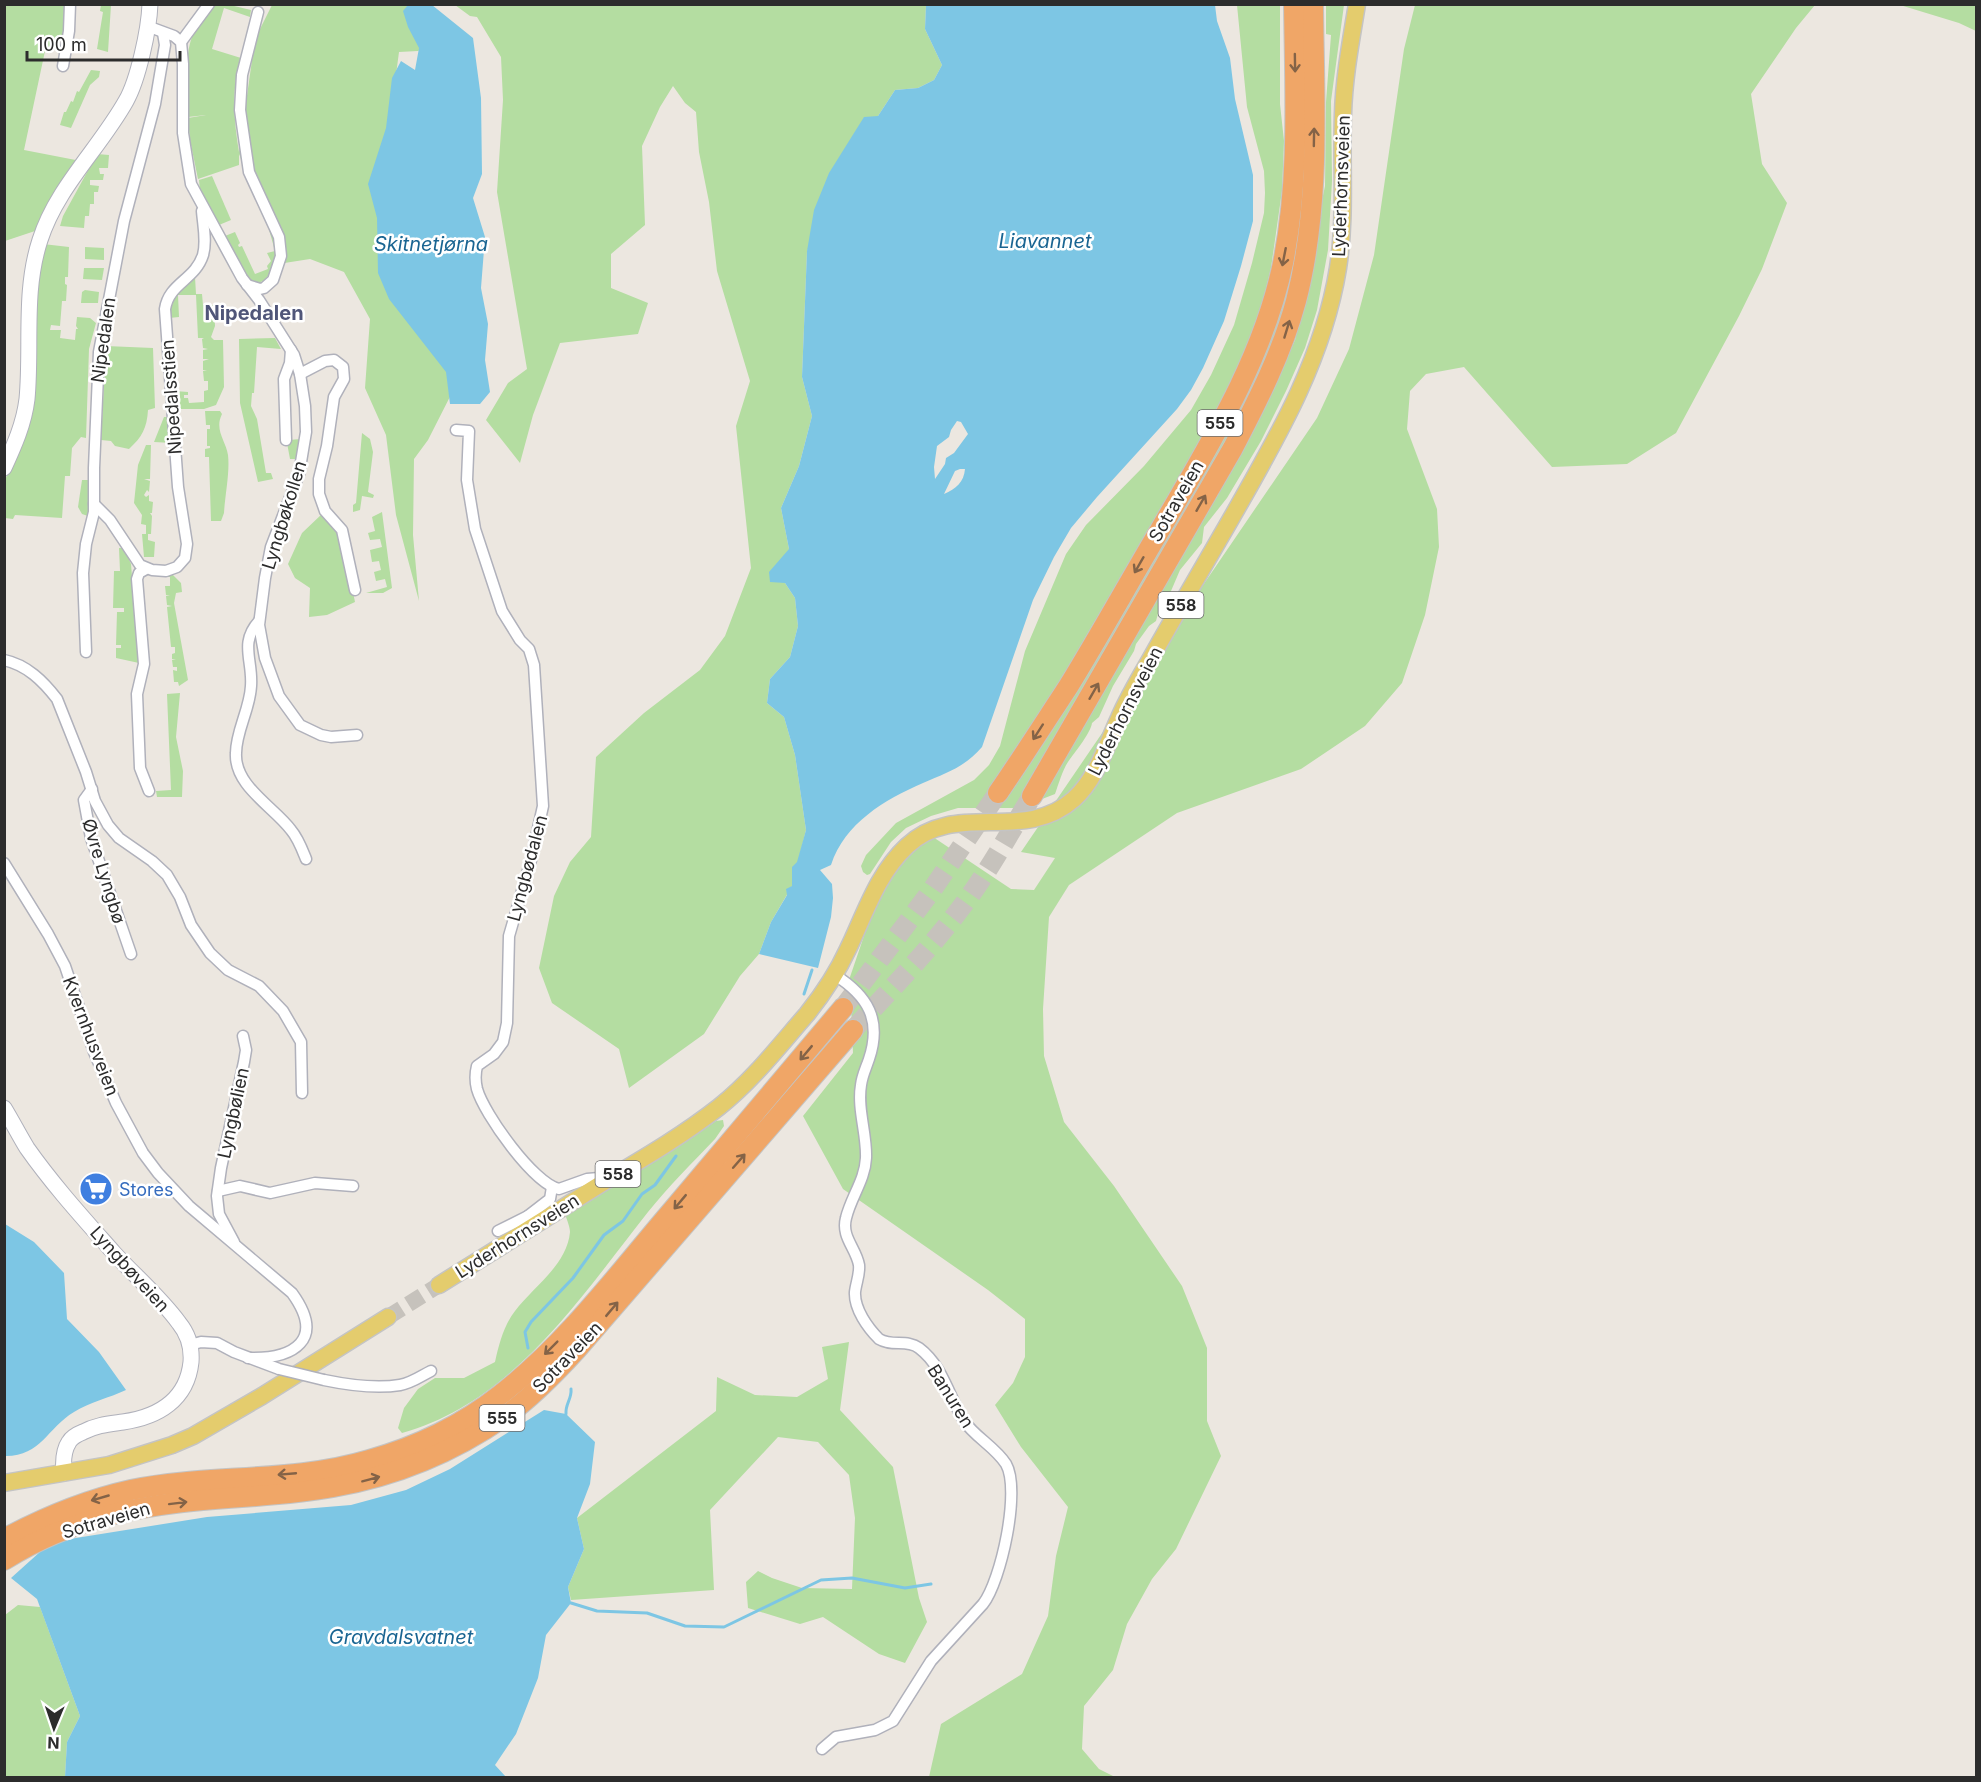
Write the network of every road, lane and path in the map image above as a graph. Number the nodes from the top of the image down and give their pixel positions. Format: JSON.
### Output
{"nodes":[{"id":1,"x":70,"y":4,"type":"edge"},
{"id":2,"x":150,"y":4,"type":"edge"},
{"id":3,"x":209,"y":4,"type":"edge"},
{"id":4,"x":1294,"y":4,"type":"edge"},
{"id":5,"x":1313,"y":4,"type":"edge"},
{"id":6,"x":1321,"y":4,"type":"edge"},
{"id":7,"x":1357,"y":4,"type":"edge"},
{"id":8,"x":258,"y":12,"type":"dead end"},
{"id":9,"x":147,"y":26,"type":"junction"},
{"id":10,"x":164,"y":33,"type":"junction"},
{"id":11,"x":181,"y":42,"type":"junction"},
{"id":12,"x":63,"y":66,"type":"dead end"},
{"id":13,"x":1314,"y":90,"type":"junction"},
{"id":14,"x":202,"y":206,"type":"junction"},
{"id":15,"x":247,"y":285,"type":"junction"},
{"id":16,"x":291,"y":350,"type":"junction"},
{"id":17,"x":300,"y":374,"type":"junction"},
{"id":18,"x":456,"y":430,"type":"dead end"},
{"id":19,"x":286,"y":440,"type":"dead end"},
{"id":20,"x":4,"y":468,"type":"edge"},
{"id":21,"x":94,"y":504,"type":"junction"},
{"id":22,"x":146,"y":569,"type":"junction"},
{"id":23,"x":355,"y":590,"type":"dead end"},
{"id":24,"x":259,"y":621,"type":"junction"},
{"id":25,"x":86,"y":652,"type":"dead end"},
{"id":26,"x":4,"y":660,"type":"edge"},
{"id":27,"x":357,"y":735,"type":"dead end"},
{"id":28,"x":92,"y":789,"type":"junction"},
{"id":29,"x":149,"y":791,"type":"dead end"},
{"id":30,"x":998,"y":793,"type":"tunnel mouth"},
{"id":31,"x":1032,"y":796,"type":"tunnel mouth"},
{"id":32,"x":306,"y":859,"type":"dead end"},
{"id":33,"x":4,"y":863,"type":"edge"},
{"id":34,"x":131,"y":954,"type":"dead end"},
{"id":35,"x":835,"y":975,"type":"junction"},
{"id":36,"x":843,"y":1008,"type":"tunnel mouth"},
{"id":37,"x":853,"y":1030,"type":"tunnel mouth"},
{"id":38,"x":243,"y":1036,"type":"dead end"},
{"id":39,"x":302,"y":1093,"type":"dead end"},
{"id":40,"x":4,"y":1108,"type":"edge"},
{"id":41,"x":603,"y":1183,"type":"junction"},
{"id":42,"x":353,"y":1186,"type":"dead end"},
{"id":43,"x":552,"y":1187,"type":"junction"},
{"id":44,"x":218,"y":1191,"type":"junction"},
{"id":45,"x":531,"y":1221,"type":"junction"},
{"id":46,"x":498,"y":1231,"type":"dead end"},
{"id":47,"x":236,"y":1245,"type":"junction"},
{"id":48,"x":439,"y":1285,"type":"tunnel mouth"},
{"id":49,"x":388,"y":1317,"type":"tunnel mouth"},
{"id":50,"x":190,"y":1345,"type":"junction"},
{"id":51,"x":248,"y":1358,"type":"junction"},
{"id":52,"x":431,"y":1371,"type":"dead end"},
{"id":53,"x":64,"y":1473,"type":"junction"},
{"id":54,"x":4,"y":1483,"type":"edge"},
{"id":55,"x":67,"y":1508,"type":"junction"},
{"id":56,"x":4,"y":1529,"type":"edge"},
{"id":57,"x":4,"y":1539,"type":"edge"},
{"id":58,"x":4,"y":1560,"type":"edge"},
{"id":59,"x":822,"y":1749,"type":"dead end"}],
"edges":[{"from":1,"to":12,"type":"street"},
{"from":2,"to":9,"type":"street"},
{"from":3,"to":11,"type":"street"},
{"from":4,"to":30,"type":"highway","name":"Sotraveien","number":"555","one_way":true},
{"from":5,"to":13,"type":"highway","name":"Sotraveien","number":"555"},
{"from":6,"to":13,"type":"highway","number":"555"},
{"from":7,"to":35,"type":"main road","name":"Lyderhornsveien","number":"558"},
{"from":8,"to":15,"type":"street"},
{"from":9,"to":10,"type":"street"},
{"from":9,"to":20,"type":"street"},
{"from":10,"to":11,"type":"street"},
{"from":10,"to":21,"type":"street","name":"Nipedalen"},
{"from":11,"to":14,"type":"street","name":"Lyngbøkollen"},
{"from":31,"to":13,"type":"highway","name":"Sotraveien","number":"555","one_way":true},
{"from":14,"to":15,"type":"street","name":"Lyngbøkollen"},
{"from":14,"to":22,"type":"street","name":"Nipedalsstien"},
{"from":15,"to":16,"type":"street","name":"Lyngbøkollen"},
{"from":16,"to":17,"type":"street","name":"Lyngbøkollen"},
{"from":16,"to":19,"type":"street","name":"Lyngbøkollen"},
{"from":17,"to":23,"type":"street","name":"Lyngbøkollen"},
{"from":17,"to":24,"type":"street","name":"Lyngbøkollen"},
{"from":18,"to":43,"type":"street","name":"Lyngbødalen"},
{"from":21,"to":22,"type":"street"},
{"from":21,"to":25,"type":"street","name":"Nipedalen"},
{"from":22,"to":29,"type":"street"},
{"from":24,"to":27,"type":"street","name":"Lyngbøkollen"},
{"from":24,"to":32,"type":"street","name":"Lyngbøkollen"},
{"from":26,"to":28,"type":"street","name":"Øvre Lyngbø"},
{"from":28,"to":34,"type":"street","name":"Øvre Lyngbø"},
{"from":28,"to":39,"type":"street","name":"Øvre Lyngbø"},
{"from":33,"to":47,"type":"street","name":"Kvernhusveien"},
{"from":35,"to":41,"type":"main road","name":"Lyderhornsveien","number":"558"},
{"from":35,"to":59,"type":"street","name":"Banuren"},
{"from":36,"to":55,"type":"highway","name":"Sotraveien","number":"555","one_way":true},
{"from":58,"to":37,"type":"highway","name":"Sotraveien","number":"555","one_way":true},
{"from":38,"to":44,"type":"street","name":"Lyngbølien"},
{"from":40,"to":50,"type":"street","name":"Lyngbøveien"},
{"from":41,"to":43,"type":"street"},
{"from":41,"to":45,"type":"main road","name":"Lyderhornsveien","number":"558"},
{"from":42,"to":44,"type":"street","name":"Lyngbølien"},
{"from":43,"to":45,"type":"street"},
{"from":44,"to":47,"type":"street","name":"Lyngbølien"},
{"from":45,"to":46,"type":"street"},
{"from":45,"to":48,"type":"main road","name":"Lyderhornsveien","number":"558"},
{"from":47,"to":51,"type":"street","name":"Kvernhusveien"},
{"from":49,"to":53,"type":"main road"},
{"from":50,"to":51,"type":"street"},
{"from":50,"to":53,"type":"street"},
{"from":51,"to":52,"type":"street","bridge":true},
{"from":53,"to":54,"type":"main road"},
{"from":55,"to":56,"type":"highway","number":"555"},
{"from":55,"to":57,"type":"highway","name":"Sotraveien","number":"555"}]}
